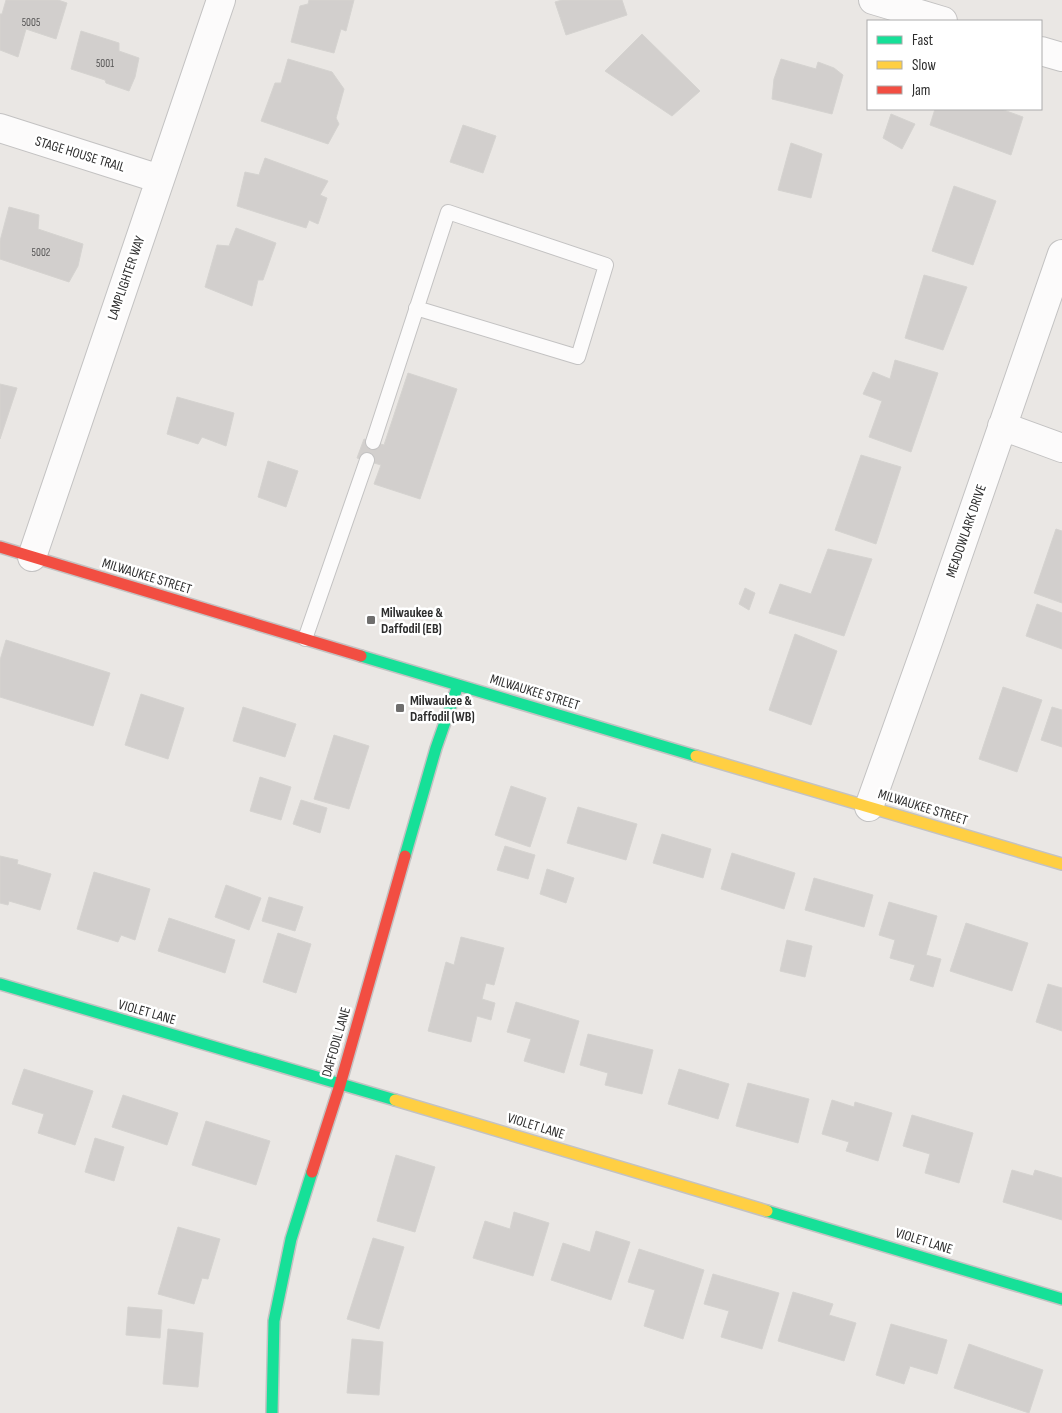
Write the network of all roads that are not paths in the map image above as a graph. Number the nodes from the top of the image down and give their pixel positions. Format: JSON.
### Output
{"nodes":[{"id":1,"x":221,"y":0,"type":"edge"},
{"id":2,"x":873,"y":0,"type":"edge"},
{"id":3,"x":940,"y":20,"type":"edge"},
{"id":4,"x":1042,"y":51,"type":"edge"},
{"id":5,"x":1062,"y":57,"type":"edge"},
{"id":6,"x":0,"y":128,"type":"edge"},
{"id":7,"x":160,"y":179,"type":"junction"},
{"id":8,"x":1062,"y":254,"type":"edge"},
{"id":9,"x":416,"y":308,"type":"junction"},
{"id":10,"x":1002,"y":426,"type":"junction"},
{"id":11,"x":373,"y":442,"type":"dead end"},
{"id":12,"x":1062,"y":448,"type":"edge"},
{"id":13,"x":367,"y":460,"type":"dead end"},
{"id":14,"x":0,"y":547,"type":"edge"},
{"id":15,"x":32,"y":556,"type":"junction"},
{"id":16,"x":305,"y":639,"type":"junction"},
{"id":17,"x":458,"y":685,"type":"junction"},
{"id":18,"x":869,"y":807,"type":"junction"},
{"id":19,"x":1062,"y":864,"type":"edge"},
{"id":20,"x":0,"y":984,"type":"edge"},
{"id":21,"x":340,"y":1085,"type":"junction"},
{"id":22,"x":1062,"y":1299,"type":"edge"},
{"id":23,"x":272,"y":1413,"type":"edge"}],
"edges":[{"from":1,"to":7,"type":"street","name":"LAMPLIGHTER WAY"},
{"from":2,"to":3,"type":"street"},
{"from":4,"to":5,"type":"street"},
{"from":6,"to":7,"type":"street","name":"STAGE HOUSE TRAIL"},
{"from":7,"to":15,"type":"street","name":"LAMPLIGHTER WAY"},
{"from":8,"to":10,"type":"street","name":"MEADOWLARK DRIVE"},
{"from":9,"to":9,"type":"lane"},
{"from":9,"to":11,"type":"lane"},
{"from":10,"to":12,"type":"street"},
{"from":10,"to":18,"type":"street","name":"MEADOWLARK DRIVE"},
{"from":13,"to":16,"type":"lane"},
{"from":14,"to":15,"type":"street","name":"MILWAUKEE STREET"},
{"from":15,"to":16,"type":"street","name":"MILWAUKEE STREET"},
{"from":16,"to":17,"type":"street","name":"MILWAUKEE STREET"},
{"from":17,"to":18,"type":"street","name":"MILWAUKEE STREET"},
{"from":17,"to":21,"type":"street","name":"DAFFODIL LANE"},
{"from":18,"to":19,"type":"street","name":"MILWAUKEE STREET"},
{"from":20,"to":21,"type":"street","name":"VIOLET LANE"},
{"from":21,"to":22,"type":"street","name":"VIOLET LANE"},
{"from":21,"to":23,"type":"street","name":"DAFFODIL LANE"}]}
